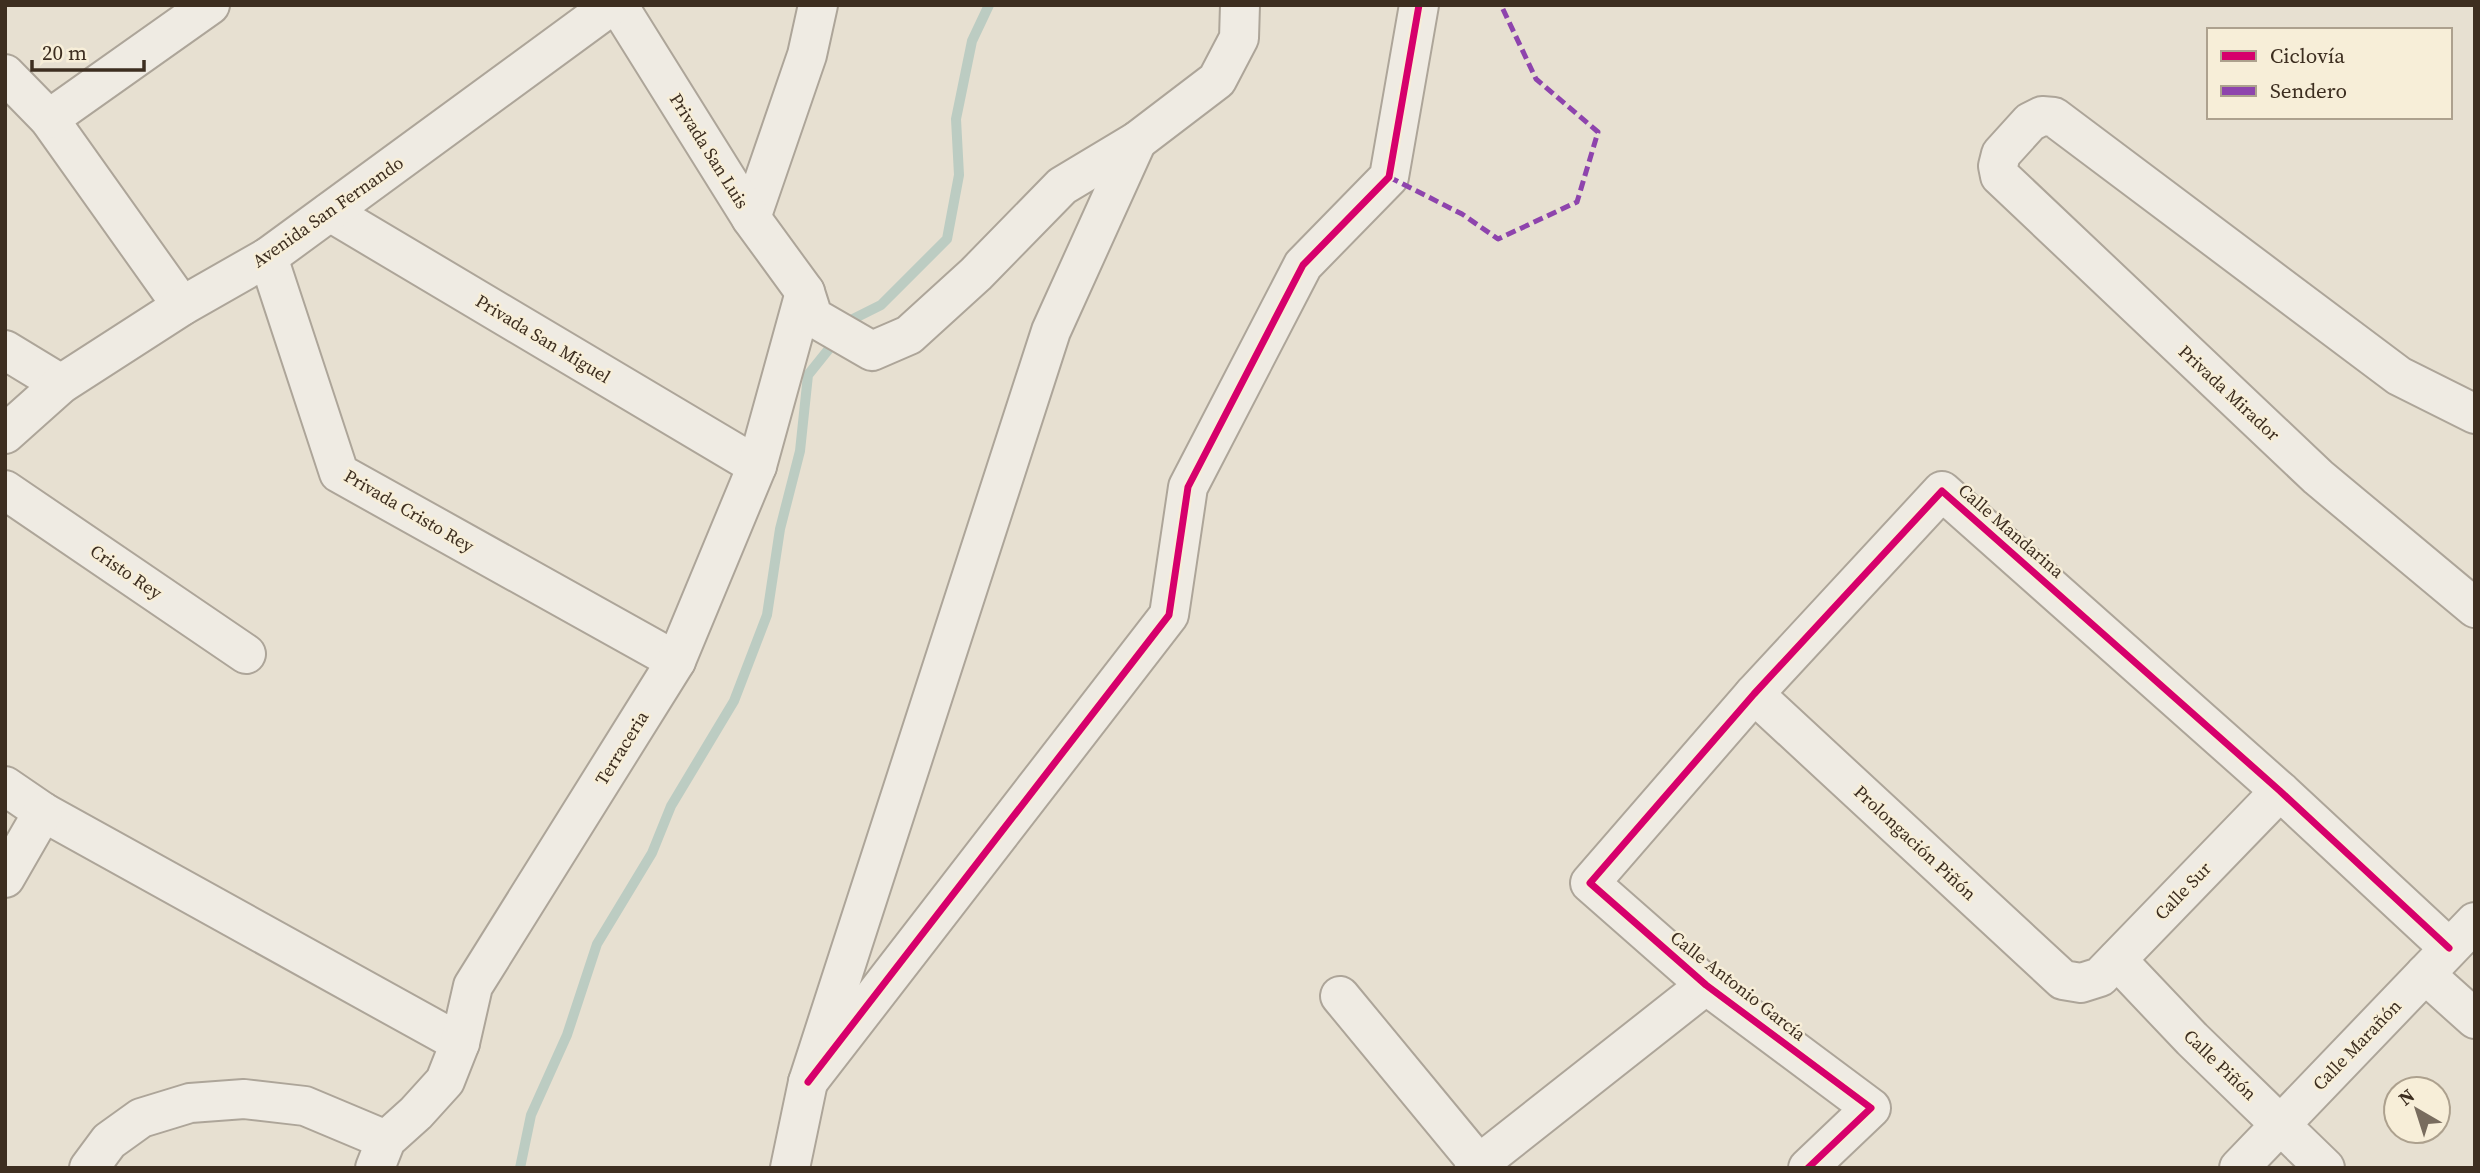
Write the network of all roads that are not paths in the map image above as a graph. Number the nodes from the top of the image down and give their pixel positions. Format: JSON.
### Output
{"nodes":[{"id":1,"x":210,"y":5,"type":"edge"},
{"id":2,"x":612,"y":5,"type":"edge"},
{"id":3,"x":618,"y":5,"type":"edge"},
{"id":4,"x":818,"y":5,"type":"edge"},
{"id":5,"x":1240,"y":5,"type":"edge"},
{"id":6,"x":1419,"y":5,"type":"edge"},
{"id":7,"x":5,"y":74,"type":"edge"},
{"id":8,"x":50,"y":119,"type":"junction"},
{"id":9,"x":1137,"y":141,"type":"junction"},
{"id":10,"x":330,"y":212,"type":"junction"},
{"id":11,"x":751,"y":218,"type":"junction"},
{"id":12,"x":268,"y":257,"type":"junction"},
{"id":13,"x":809,"y":305,"type":"junction"},
{"id":14,"x":182,"y":306,"type":"junction"},
{"id":15,"x":5,"y":351,"type":"edge"},
{"id":16,"x":61,"y":384,"type":"junction"},
{"id":17,"x":2475,"y":414,"type":"edge"},
{"id":18,"x":5,"y":434,"type":"edge"},
{"id":19,"x":757,"y":466,"type":"junction"},
{"id":20,"x":5,"y":490,"type":"edge"},
{"id":21,"x":2475,"y":608,"type":"edge"},
{"id":22,"x":246,"y":654,"type":"dead end"},
{"id":23,"x":676,"y":661,"type":"junction"},
{"id":24,"x":1754,"y":694,"type":"junction"},
{"id":25,"x":5,"y":786,"type":"edge"},
{"id":26,"x":2280,"y":791,"type":"junction"},
{"id":27,"x":43,"y":812,"type":"junction"},
{"id":28,"x":5,"y":878,"type":"edge"},
{"id":29,"x":1590,"y":883,"type":"joint"},
{"id":30,"x":2450,"y":948,"type":"edge"},
{"id":31,"x":2117,"y":960,"type":"junction"},
{"id":32,"x":2081,"y":983,"type":"joint"},
{"id":33,"x":1706,"y":985,"type":"junction"},
{"id":34,"x":1340,"y":996,"type":"dead end"},
{"id":35,"x":2475,"y":1019,"type":"edge"},
{"id":36,"x":460,"y":1043,"type":"junction"},
{"id":37,"x":808,"y":1082,"type":"junction"},
{"id":38,"x":2281,"y":1124,"type":"junction"},
{"id":39,"x":380,"y":1154,"type":"edge"},
{"id":40,"x":1476,"y":1165,"type":"edge"},
{"id":41,"x":89,"y":1168,"type":"edge"},
{"id":42,"x":790,"y":1168,"type":"edge"},
{"id":43,"x":1808,"y":1168,"type":"edge"},
{"id":44,"x":2239,"y":1168,"type":"edge"},
{"id":45,"x":2325,"y":1168,"type":"edge"}],
"edges":[{"from":1,"to":8,"type":"street"},
{"from":2,"to":10,"type":"street","name":"Avenida San Fernando"},
{"from":3,"to":11,"type":"street","name":"Privada San Luis"},
{"from":4,"to":11,"type":"street"},
{"from":5,"to":9,"type":"street"},
{"from":6,"to":37,"type":"street"},
{"from":7,"to":8,"type":"street"},
{"from":8,"to":14,"type":"street"},
{"from":9,"to":13,"type":"street"},
{"from":9,"to":37,"type":"street"},
{"from":10,"to":12,"type":"street","name":"Avenida San Fernando"},
{"from":10,"to":19,"type":"street","name":"Privada San Miguel"},
{"from":11,"to":13,"type":"street","name":"Privada San Luis"},
{"from":12,"to":14,"type":"street","name":"Avenida San Fernando"},
{"from":12,"to":23,"type":"street","name":"Privada Cristo Rey"},
{"from":13,"to":19,"type":"street","name":"Terraceria"},
{"from":14,"to":16,"type":"street","name":"Avenida San Fernando"},
{"from":15,"to":16,"type":"street"},
{"from":16,"to":18,"type":"street","name":"Avenida San Fernando"},
{"from":17,"to":21,"type":"street","name":"Privada Mirador"},
{"from":19,"to":23,"type":"street","name":"Terraceria"},
{"from":20,"to":22,"type":"street","name":"Cristo Rey"},
{"from":23,"to":36,"type":"street","name":"Terraceria"},
{"from":24,"to":26,"type":"street","name":"Calle Mandarina"},
{"from":24,"to":29,"type":"street","name":"Calle Mandarina"},
{"from":24,"to":32,"type":"street","name":"Prolongación Piñón"},
{"from":25,"to":27,"type":"street"},
{"from":26,"to":30,"type":"street","name":"Calle Mandarina"},
{"from":26,"to":31,"type":"street","name":"Calle Sur"},
{"from":27,"to":28,"type":"street"},
{"from":27,"to":36,"type":"street"},
{"from":29,"to":33,"type":"street","name":"Calle Antonio García"},
{"from":30,"to":35,"type":"street","name":"Calle Mandarina"},
{"from":30,"to":38,"type":"street","name":"Calle Marañón"},
{"from":31,"to":32,"type":"street","name":"Calle Sur"},
{"from":31,"to":38,"type":"street","name":"Calle Piñón"},
{"from":33,"to":40,"type":"street","name":"Calle Antonio García"},
{"from":33,"to":43,"type":"street","name":"Calle Antonio García"},
{"from":34,"to":40,"type":"street"},
{"from":36,"to":39,"type":"street","name":"Terraceria"},
{"from":37,"to":42,"type":"street"},
{"from":38,"to":44,"type":"street","name":"Calle Marañón"},
{"from":38,"to":45,"type":"street","name":"Calle Piñón"},
{"from":39,"to":41,"type":"street"}]}
